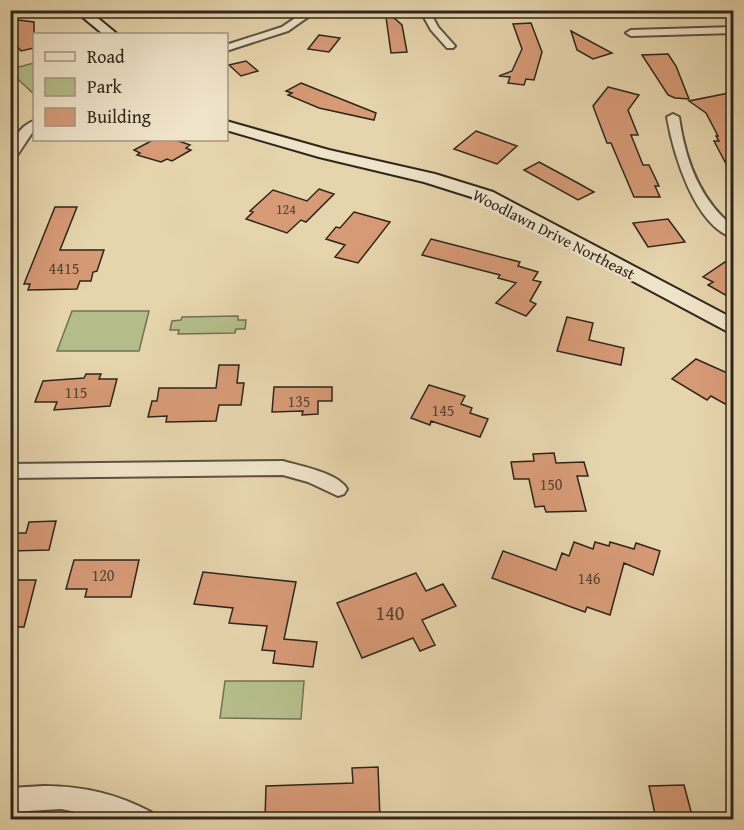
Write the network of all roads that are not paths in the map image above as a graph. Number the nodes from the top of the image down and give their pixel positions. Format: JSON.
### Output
{"nodes":[{"id":1,"x":80,"y":10,"type":"edge"},
{"id":2,"x":314,"y":10,"type":"edge"},
{"id":3,"x":424,"y":10,"type":"edge"},
{"id":4,"x":728,"y":10,"type":"edge"},
{"id":5,"x":734,"y":18,"type":"edge"},
{"id":6,"x":734,"y":30,"type":"edge"},
{"id":7,"x":109,"y":33,"type":"edge"},
{"id":8,"x":631,"y":33,"type":"dead end"},
{"id":9,"x":450,"y":46,"type":"dead end"},
{"id":10,"x":228,"y":47,"type":"edge"},
{"id":11,"x":673,"y":117,"type":"dead end"},
{"id":12,"x":33,"y":125,"type":"edge"},
{"id":13,"x":228,"y":126,"type":"edge"},
{"id":14,"x":10,"y":157,"type":"edge"},
{"id":15,"x":734,"y":234,"type":"edge"},
{"id":16,"x":734,"y":328,"type":"edge"},
{"id":17,"x":10,"y":471,"type":"edge"},
{"id":18,"x":338,"y":489,"type":"dead end"},
{"id":19,"x":10,"y":800,"type":"edge"},
{"id":20,"x":143,"y":819,"type":"edge"}],
"edges":[{"from":1,"to":7,"type":"street"},
{"from":2,"to":10,"type":"street"},
{"from":3,"to":9,"type":"street"},
{"from":4,"to":5,"type":"street"},
{"from":6,"to":8,"type":"street"},
{"from":11,"to":15,"type":"street"},
{"from":12,"to":14,"type":"street"},
{"from":13,"to":16,"type":"street","name":"Woodlawn Drive Northeast"},
{"from":17,"to":18,"type":"street"},
{"from":19,"to":20,"type":"street"}]}
